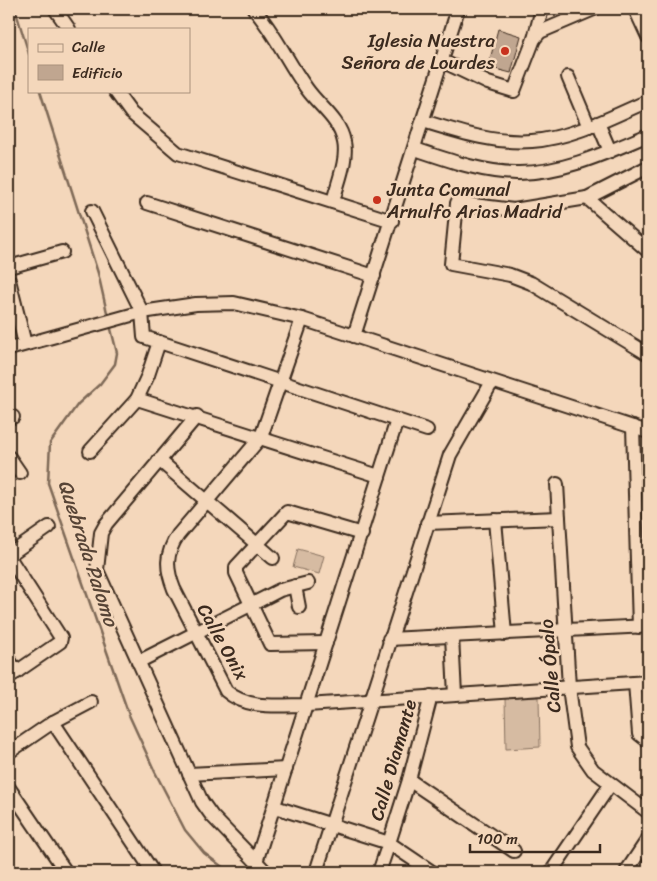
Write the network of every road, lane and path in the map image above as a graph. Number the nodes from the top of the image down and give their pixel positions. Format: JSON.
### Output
{"nodes":[{"id":1,"x":55,"y":9,"type":"edge"},
{"id":2,"x":254,"y":9,"type":"edge"},
{"id":3,"x":458,"y":9,"type":"edge"},
{"id":4,"x":542,"y":9,"type":"edge"},
{"id":5,"x":594,"y":9,"type":"edge"},
{"id":6,"x":635,"y":9,"type":"edge"},
{"id":7,"x":67,"y":28,"type":"edge"},
{"id":8,"x":648,"y":37,"type":"edge"},
{"id":9,"x":534,"y":39,"type":"junction"},
{"id":10,"x":442,"y":61,"type":"junction"},
{"id":11,"x":568,"y":77,"type":"dead end"},
{"id":12,"x":116,"y":92,"type":"edge"},
{"id":13,"x":648,"y":101,"type":"edge"},
{"id":14,"x":423,"y":121,"type":"junction"},
{"id":15,"x":593,"y":125,"type":"junction"},
{"id":16,"x":648,"y":135,"type":"edge"},
{"id":17,"x":415,"y":149,"type":"junction"},
{"id":18,"x":610,"y":151,"type":"junction"},
{"id":19,"x":648,"y":167,"type":"edge"},
{"id":20,"x":587,"y":198,"type":"junction"},
{"id":21,"x":333,"y":202,"type":"junction"},
{"id":22,"x":147,"y":203,"type":"dead end"},
{"id":23,"x":92,"y":211,"type":"dead end"},
{"id":24,"x":392,"y":221,"type":"junction"},
{"id":25,"x":646,"y":244,"type":"edge"},
{"id":26,"x":62,"y":252,"type":"dead end"},
{"id":27,"x":9,"y":267,"type":"edge"},
{"id":28,"x":374,"y":276,"type":"junction"},
{"id":29,"x":9,"y":280,"type":"edge"},
{"id":30,"x":142,"y":312,"type":"junction"},
{"id":31,"x":302,"y":319,"type":"junction"},
{"id":32,"x":354,"y":336,"type":"junction"},
{"id":33,"x":159,"y":342,"type":"junction"},
{"id":34,"x":25,"y":344,"type":"junction"},
{"id":35,"x":9,"y":348,"type":"edge"},
{"id":36,"x":648,"y":354,"type":"edge"},
{"id":37,"x":282,"y":382,"type":"junction"},
{"id":38,"x":492,"y":382,"type":"junction"},
{"id":39,"x":137,"y":399,"type":"junction"},
{"id":40,"x":197,"y":416,"type":"junction"},
{"id":41,"x":397,"y":420,"type":"junction"},
{"id":42,"x":633,"y":427,"type":"junction"},
{"id":43,"x":427,"y":430,"type":"dead end"},
{"id":44,"x":648,"y":432,"type":"edge"},
{"id":45,"x":261,"y":437,"type":"junction"},
{"id":46,"x":90,"y":451,"type":"dead end"},
{"id":47,"x":9,"y":458,"type":"edge"},
{"id":48,"x":159,"y":460,"type":"junction"},
{"id":49,"x":20,"y":473,"type":"dead end"},
{"id":50,"x":379,"y":476,"type":"junction"},
{"id":51,"x":557,"y":484,"type":"dead end"},
{"id":52,"x":207,"y":500,"type":"junction"},
{"id":53,"x":559,"y":518,"type":"junction"},
{"id":54,"x":496,"y":520,"type":"junction"},
{"id":55,"x":427,"y":523,"type":"junction"},
{"id":56,"x":49,"y":527,"type":"dead end"},
{"id":57,"x":362,"y":534,"type":"junction"},
{"id":58,"x":256,"y":544,"type":"junction"},
{"id":59,"x":9,"y":556,"type":"edge"},
{"id":60,"x":273,"y":558,"type":"dead end"},
{"id":61,"x":308,"y":583,"type":"dead end"},
{"id":62,"x":294,"y":586,"type":"junction"},
{"id":63,"x":251,"y":605,"type":"junction"},
{"id":64,"x":299,"y":608,"type":"dead end"},
{"id":65,"x":643,"y":626,"type":"edge"},
{"id":66,"x":566,"y":632,"type":"junction"},
{"id":67,"x":195,"y":633,"type":"junction"},
{"id":68,"x":504,"y":634,"type":"junction"},
{"id":69,"x":452,"y":636,"type":"junction"},
{"id":70,"x":389,"y":639,"type":"junction"},
{"id":71,"x":326,"y":643,"type":"junction"},
{"id":72,"x":9,"y":660,"type":"edge"},
{"id":73,"x":138,"y":662,"type":"junction"},
{"id":74,"x":13,"y":675,"type":"edge"},
{"id":75,"x":648,"y":682,"type":"edge"},
{"id":76,"x":635,"y":683,"type":"junction"},
{"id":77,"x":569,"y":687,"type":"junction"},
{"id":78,"x":455,"y":695,"type":"junction"},
{"id":79,"x":432,"y":696,"type":"junction"},
{"id":80,"x":370,"y":700,"type":"junction"},
{"id":81,"x":91,"y":702,"type":"dead end"},
{"id":82,"x":307,"y":704,"type":"junction"},
{"id":83,"x":53,"y":722,"type":"junction"},
{"id":84,"x":648,"y":741,"type":"edge"},
{"id":85,"x":9,"y":752,"type":"edge"},
{"id":86,"x":286,"y":769,"type":"junction"},
{"id":87,"x":189,"y":774,"type":"junction"},
{"id":88,"x":409,"y":780,"type":"junction"},
{"id":89,"x":610,"y":784,"type":"junction"},
{"id":90,"x":9,"y":788,"type":"edge"},
{"id":91,"x":275,"y":808,"type":"junction"},
{"id":92,"x":648,"y":812,"type":"edge"},
{"id":93,"x":331,"y":824,"type":"junction"},
{"id":94,"x":648,"y":839,"type":"edge"},
{"id":95,"x":389,"y":843,"type":"junction"},
{"id":96,"x":514,"y":851,"type":"dead end"},
{"id":97,"x":256,"y":862,"type":"junction"},
{"id":98,"x":66,"y":872,"type":"edge"},
{"id":99,"x":153,"y":872,"type":"edge"},
{"id":100,"x":266,"y":872,"type":"edge"},
{"id":101,"x":316,"y":872,"type":"edge"},
{"id":102,"x":380,"y":872,"type":"edge"},
{"id":103,"x":432,"y":872,"type":"edge"},
{"id":104,"x":551,"y":872,"type":"edge"},
{"id":105,"x":626,"y":872,"type":"edge"}],
"edges":[{"from":1,"to":7,"type":"street"},
{"from":2,"to":21,"type":"street"},
{"from":3,"to":10,"type":"street"},
{"from":4,"to":9,"type":"street"},
{"from":5,"to":9,"type":"street"},
{"from":6,"to":8,"type":"street"},
{"from":9,"to":10,"type":"street"},
{"from":10,"to":14,"type":"street"},
{"from":11,"to":15,"type":"street"},
{"from":12,"to":21,"type":"street"},
{"from":13,"to":15,"type":"street"},
{"from":14,"to":15,"type":"street"},
{"from":14,"to":17,"type":"street"},
{"from":15,"to":18,"type":"street"},
{"from":16,"to":18,"type":"street"},
{"from":17,"to":18,"type":"street"},
{"from":17,"to":24,"type":"street"},
{"from":19,"to":20,"type":"street"},
{"from":20,"to":25,"type":"street"},
{"from":20,"to":36,"type":"street"},
{"from":21,"to":24,"type":"street"},
{"from":22,"to":28,"type":"street"},
{"from":23,"to":30,"type":"street"},
{"from":24,"to":28,"type":"street"},
{"from":26,"to":27,"type":"street"},
{"from":28,"to":32,"type":"street"},
{"from":29,"to":34,"type":"street"},
{"from":30,"to":31,"type":"street"},
{"from":30,"to":33,"type":"street"},
{"from":30,"to":34,"type":"street"},
{"from":31,"to":32,"type":"street"},
{"from":31,"to":37,"type":"street","name":"Calle Onix"},
{"from":32,"to":38,"type":"street"},
{"from":33,"to":37,"type":"street"},
{"from":33,"to":39,"type":"street"},
{"from":34,"to":35,"type":"street"},
{"from":37,"to":41,"type":"street"},
{"from":37,"to":45,"type":"street","name":"Calle Onix"},
{"from":38,"to":42,"type":"street"},
{"from":38,"to":55,"type":"street"},
{"from":39,"to":40,"type":"street"},
{"from":39,"to":46,"type":"street"},
{"from":40,"to":45,"type":"street"},
{"from":40,"to":48,"type":"street"},
{"from":41,"to":43,"type":"street"},
{"from":41,"to":50,"type":"street"},
{"from":42,"to":44,"type":"street"},
{"from":42,"to":65,"type":"street"},
{"from":45,"to":50,"type":"street"},
{"from":45,"to":52,"type":"street","name":"Calle Onix"},
{"from":47,"to":49,"type":"street"},
{"from":48,"to":52,"type":"street"},
{"from":48,"to":73,"type":"street"},
{"from":50,"to":57,"type":"street"},
{"from":51,"to":53,"type":"street","name":"Calle Ópalo"},
{"from":52,"to":58,"type":"street"},
{"from":52,"to":67,"type":"street","name":"Calle Onix"},
{"from":53,"to":54,"type":"street"},
{"from":53,"to":66,"type":"street","name":"Calle Ópalo"},
{"from":54,"to":55,"type":"street"},
{"from":54,"to":68,"type":"street"},
{"from":55,"to":70,"type":"street"},
{"from":56,"to":59,"type":"street"},
{"from":57,"to":58,"type":"street"},
{"from":57,"to":71,"type":"street"},
{"from":58,"to":60,"type":"street"},
{"from":58,"to":63,"type":"street"},
{"from":59,"to":74,"type":"street"},
{"from":61,"to":62,"type":"street"},
{"from":62,"to":63,"type":"street"},
{"from":62,"to":64,"type":"street"},
{"from":63,"to":67,"type":"street"},
{"from":63,"to":71,"type":"street"},
{"from":65,"to":66,"type":"street"},
{"from":66,"to":68,"type":"street"},
{"from":66,"to":77,"type":"street","name":"Calle Ópalo"},
{"from":67,"to":73,"type":"street"},
{"from":67,"to":82,"type":"street","name":"Calle Onix"},
{"from":68,"to":69,"type":"street"},
{"from":69,"to":70,"type":"street"},
{"from":69,"to":78,"type":"street"},
{"from":70,"to":80,"type":"street"},
{"from":71,"to":82,"type":"street"},
{"from":72,"to":74,"type":"street"},
{"from":73,"to":87,"type":"street"},
{"from":75,"to":76,"type":"street","name":"Calle Onix"},
{"from":76,"to":77,"type":"street","name":"Calle Onix"},
{"from":76,"to":84,"type":"street"},
{"from":77,"to":78,"type":"street","name":"Calle Onix"},
{"from":77,"to":89,"type":"street","name":"Calle Ópalo"},
{"from":78,"to":79,"type":"street","name":"Calle Onix"},
{"from":79,"to":80,"type":"street","name":"Calle Onix"},
{"from":79,"to":88,"type":"street","name":"Calle Diamante"},
{"from":80,"to":82,"type":"street","name":"Calle Onix"},
{"from":80,"to":93,"type":"street"},
{"from":81,"to":83,"type":"street"},
{"from":82,"to":86,"type":"street"},
{"from":83,"to":85,"type":"street"},
{"from":83,"to":99,"type":"street"},
{"from":86,"to":87,"type":"street"},
{"from":86,"to":91,"type":"street"},
{"from":87,"to":97,"type":"street"},
{"from":88,"to":95,"type":"street","name":"Calle Diamante"},
{"from":88,"to":96,"type":"street"},
{"from":89,"to":92,"type":"street","name":"Calle Ópalo"},
{"from":89,"to":104,"type":"street"},
{"from":90,"to":98,"type":"street"},
{"from":91,"to":93,"type":"street"},
{"from":91,"to":97,"type":"street"},
{"from":93,"to":95,"type":"street"},
{"from":93,"to":101,"type":"street"},
{"from":94,"to":105,"type":"street"},
{"from":95,"to":102,"type":"street"},
{"from":95,"to":103,"type":"street","name":"Calle Diamante"},
{"from":97,"to":100,"type":"street"}]}
